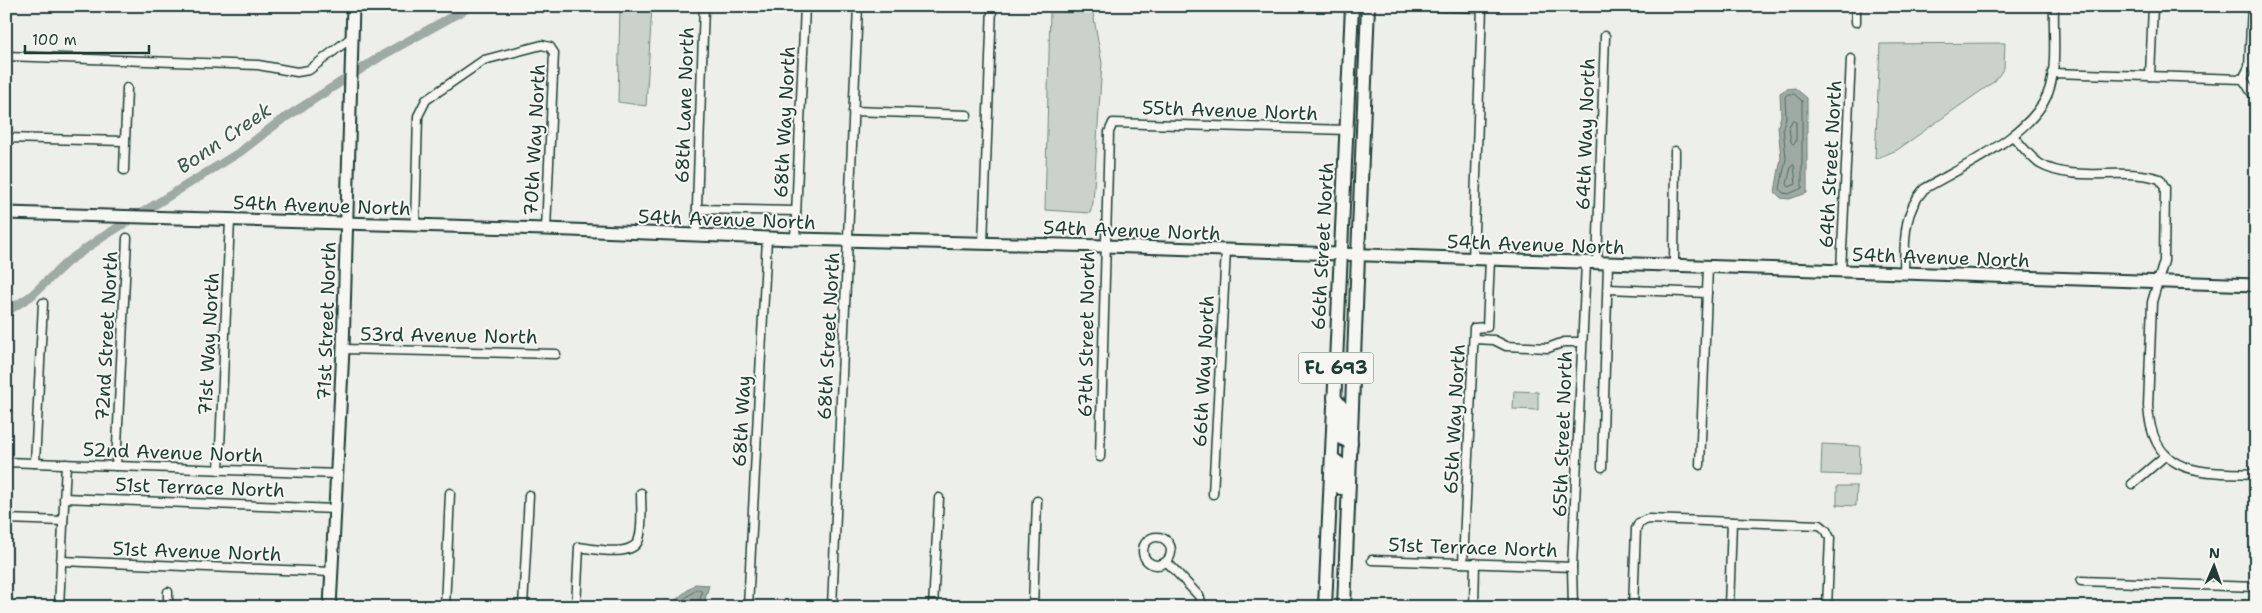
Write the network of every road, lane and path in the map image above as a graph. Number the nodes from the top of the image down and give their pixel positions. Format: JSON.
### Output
{"nodes":[{"id":1,"x":353,"y":6,"type":"edge"},
{"id":2,"x":704,"y":6,"type":"edge"},
{"id":3,"x":805,"y":6,"type":"edge"},
{"id":4,"x":858,"y":6,"type":"edge"},
{"id":5,"x":992,"y":6,"type":"edge"},
{"id":6,"x":1352,"y":6,"type":"edge"},
{"id":7,"x":1368,"y":6,"type":"edge"},
{"id":8,"x":1419,"y":6,"type":"edge"},
{"id":9,"x":1856,"y":6,"type":"edge"},
{"id":10,"x":2054,"y":6,"type":"edge"},
{"id":11,"x":2153,"y":6,"type":"edge"},
{"id":12,"x":2252,"y":6,"type":"edge"},
{"id":13,"x":1856,"y":22,"type":"dead end"},
{"id":14,"x":1605,"y":36,"type":"dead end"},
{"id":15,"x":352,"y":37,"type":"junction"},
{"id":16,"x":6,"y":56,"type":"edge"},
{"id":17,"x":1851,"y":59,"type":"dead end"},
{"id":18,"x":2052,"y":73,"type":"junction"},
{"id":19,"x":2150,"y":76,"type":"junction"},
{"id":20,"x":2243,"y":80,"type":"junction"},
{"id":21,"x":127,"y":88,"type":"dead end"},
{"id":22,"x":1365,"y":94,"type":"junction"},
{"id":23,"x":2256,"y":100,"type":"edge"},
{"id":24,"x":853,"y":111,"type":"junction"},
{"id":25,"x":967,"y":115,"type":"dead end"},
{"id":26,"x":1113,"y":123,"type":"joint"},
{"id":27,"x":1347,"y":130,"type":"junction"},
{"id":28,"x":2013,"y":136,"type":"junction"},
{"id":29,"x":6,"y":138,"type":"edge"},
{"id":30,"x":124,"y":141,"type":"junction"},
{"id":31,"x":1675,"y":151,"type":"dead end"},
{"id":32,"x":124,"y":170,"type":"dead end"},
{"id":33,"x":697,"y":209,"type":"junction"},
{"id":34,"x":796,"y":211,"type":"junction"},
{"id":35,"x":6,"y":213,"type":"edge"},
{"id":36,"x":230,"y":220,"type":"junction"},
{"id":37,"x":347,"y":224,"type":"junction"},
{"id":38,"x":415,"y":226,"type":"junction"},
{"id":39,"x":546,"y":229,"type":"junction"},
{"id":40,"x":696,"y":235,"type":"junction"},
{"id":41,"x":127,"y":238,"type":"dead end"},
{"id":42,"x":767,"y":238,"type":"junction"},
{"id":43,"x":795,"y":239,"type":"junction"},
{"id":44,"x":849,"y":240,"type":"junction"},
{"id":45,"x":983,"y":244,"type":"junction"},
{"id":46,"x":1105,"y":246,"type":"junction"},
{"id":47,"x":1226,"y":250,"type":"junction"},
{"id":48,"x":1340,"y":255,"type":"junction"},
{"id":49,"x":1359,"y":256,"type":"junction"},
{"id":50,"x":1474,"y":260,"type":"junction"},
{"id":51,"x":1490,"y":260,"type":"junction"},
{"id":52,"x":1597,"y":264,"type":"junction"},
{"id":53,"x":1674,"y":266,"type":"junction"},
{"id":54,"x":1708,"y":267,"type":"junction"},
{"id":55,"x":1841,"y":271,"type":"junction"},
{"id":56,"x":1904,"y":274,"type":"junction"},
{"id":57,"x":2159,"y":282,"type":"junction"},
{"id":58,"x":2256,"y":285,"type":"edge"},
{"id":59,"x":1608,"y":289,"type":"junction"},
{"id":60,"x":1707,"y":293,"type":"junction"},
{"id":61,"x":43,"y":303,"type":"dead end"},
{"id":62,"x":1474,"y":339,"type":"junction"},
{"id":63,"x":1582,"y":342,"type":"junction"},
{"id":64,"x":342,"y":349,"type":"junction"},
{"id":65,"x":556,"y":354,"type":"dead end"},
{"id":66,"x":1334,"y":397,"type":"junction"},
{"id":67,"x":1351,"y":443,"type":"junction"},
{"id":68,"x":2166,"y":455,"type":"junction"},
{"id":69,"x":1100,"y":457,"type":"dead end"},
{"id":70,"x":1332,"y":458,"type":"junction"},
{"id":71,"x":6,"y":462,"type":"edge"},
{"id":72,"x":35,"y":463,"type":"junction"},
{"id":73,"x":66,"y":464,"type":"junction"},
{"id":74,"x":1700,"y":465,"type":"dead end"},
{"id":75,"x":116,"y":466,"type":"junction"},
{"id":76,"x":1602,"y":467,"type":"dead end"},
{"id":77,"x":219,"y":470,"type":"junction"},
{"id":78,"x":338,"y":474,"type":"junction"},
{"id":79,"x":2256,"y":474,"type":"edge"},
{"id":80,"x":2132,"y":484,"type":"dead end"},
{"id":81,"x":642,"y":492,"type":"dead end"},
{"id":82,"x":450,"y":493,"type":"dead end"},
{"id":83,"x":1213,"y":494,"type":"dead end"},
{"id":84,"x":529,"y":495,"type":"dead end"},
{"id":85,"x":64,"y":498,"type":"junction"},
{"id":86,"x":939,"y":498,"type":"dead end"},
{"id":87,"x":1037,"y":501,"type":"dead end"},
{"id":88,"x":335,"y":508,"type":"junction"},
{"id":89,"x":1348,"y":508,"type":"junction"},
{"id":90,"x":1329,"y":514,"type":"junction"},
{"id":91,"x":6,"y":520,"type":"edge"},
{"id":92,"x":63,"y":521,"type":"junction"},
{"id":93,"x":1732,"y":522,"type":"junction"},
{"id":94,"x":1372,"y":560,"type":"dead end"},
{"id":95,"x":61,"y":561,"type":"junction"},
{"id":96,"x":1167,"y":562,"type":"dead end"},
{"id":97,"x":1463,"y":563,"type":"junction"},
{"id":98,"x":1475,"y":564,"type":"junction"},
{"id":99,"x":1572,"y":567,"type":"junction"},
{"id":100,"x":332,"y":572,"type":"junction"},
{"id":101,"x":2081,"y":581,"type":"dead end"},
{"id":102,"x":2256,"y":587,"type":"edge"},
{"id":103,"x":168,"y":592,"type":"dead end"},
{"id":104,"x":59,"y":607,"type":"edge"},
{"id":105,"x":168,"y":607,"type":"edge"},
{"id":106,"x":330,"y":607,"type":"edge"},
{"id":107,"x":445,"y":607,"type":"edge"},
{"id":108,"x":523,"y":607,"type":"edge"},
{"id":109,"x":576,"y":607,"type":"edge"},
{"id":110,"x":748,"y":607,"type":"edge"},
{"id":111,"x":832,"y":607,"type":"edge"},
{"id":112,"x":933,"y":607,"type":"edge"},
{"id":113,"x":1032,"y":607,"type":"edge"},
{"id":114,"x":1203,"y":607,"type":"edge"},
{"id":115,"x":1325,"y":607,"type":"edge"},
{"id":116,"x":1339,"y":607,"type":"edge"},
{"id":117,"x":1344,"y":607,"type":"edge"},
{"id":118,"x":1474,"y":607,"type":"edge"},
{"id":119,"x":1573,"y":607,"type":"edge"},
{"id":120,"x":1633,"y":607,"type":"edge"},
{"id":121,"x":1729,"y":607,"type":"edge"},
{"id":122,"x":1827,"y":607,"type":"edge"}],
"edges":[{"from":1,"to":15,"type":"main road","name":"71st Street North"},
{"from":2,"to":33,"type":"street","name":"68th Lane North"},
{"from":3,"to":34,"type":"street","name":"68th Way North"},
{"from":4,"to":24,"type":"street","name":"68th Street North"},
{"from":5,"to":45,"type":"street"},
{"from":6,"to":22,"type":"main road"},
{"from":6,"to":27,"type":"main road","name":"66th Street North","number":"FL 693"},
{"from":7,"to":22,"type":"main road","name":"66th Street North","number":"FL 693"},
{"from":8,"to":50,"type":"street"},
{"from":9,"to":13,"type":"street"},
{"from":10,"to":18,"type":"street"},
{"from":11,"to":19,"type":"street"},
{"from":12,"to":20,"type":"street"},
{"from":14,"to":52,"type":"street","name":"64th Way North"},
{"from":15,"to":16,"type":"street"},
{"from":15,"to":37,"type":"main road","name":"71st Street North"},
{"from":17,"to":55,"type":"street","name":"64th Street North"},
{"from":18,"to":19,"type":"street"},
{"from":18,"to":28,"type":"street"},
{"from":19,"to":20,"type":"street"},
{"from":20,"to":23,"type":"street"},
{"from":21,"to":30,"type":"street"},
{"from":22,"to":49,"type":"main road","name":"66th Street North","number":"FL 693"},
{"from":24,"to":25,"type":"street"},
{"from":24,"to":44,"type":"street","name":"68th Street North"},
{"from":26,"to":27,"type":"street","name":"55th Avenue North"},
{"from":26,"to":46,"type":"street","name":"67th Street North"},
{"from":27,"to":48,"type":"main road","name":"66th Street North","number":"FL 693"},
{"from":28,"to":56,"type":"street"},
{"from":28,"to":57,"type":"street"},
{"from":29,"to":30,"type":"street"},
{"from":30,"to":32,"type":"street"},
{"from":31,"to":53,"type":"street"},
{"from":33,"to":34,"type":"street"},
{"from":33,"to":40,"type":"street","name":"68th Lane North"},
{"from":34,"to":43,"type":"street","name":"68th Way North"},
{"from":35,"to":36,"type":"main road","name":"54th Avenue North"},
{"from":36,"to":37,"type":"main road","name":"54th Avenue North"},
{"from":36,"to":77,"type":"street","name":"71st Way North"},
{"from":37,"to":38,"type":"main road","name":"54th Avenue North"},
{"from":37,"to":64,"type":"main road","name":"71st Street North"},
{"from":38,"to":39,"type":"main road","name":"54th Avenue North"},
{"from":38,"to":39,"type":"street","name":"70th Way North"},
{"from":39,"to":40,"type":"main road","name":"54th Avenue North"},
{"from":40,"to":42,"type":"main road","name":"54th Avenue North"},
{"from":41,"to":75,"type":"street","name":"72nd Street North"},
{"from":42,"to":43,"type":"main road","name":"54th Avenue North"},
{"from":42,"to":110,"type":"street","name":"68th Way"},
{"from":43,"to":44,"type":"main road","name":"54th Avenue North"},
{"from":44,"to":45,"type":"main road","name":"54th Avenue North"},
{"from":44,"to":111,"type":"street","name":"68th Street North"},
{"from":45,"to":46,"type":"main road","name":"54th Avenue North"},
{"from":46,"to":47,"type":"main road","name":"54th Avenue North"},
{"from":46,"to":69,"type":"street","name":"67th Street North"},
{"from":47,"to":48,"type":"main road","name":"54th Avenue North"},
{"from":47,"to":83,"type":"street","name":"66th Way North"},
{"from":48,"to":49,"type":"main road","name":"54th Avenue North"},
{"from":48,"to":66,"type":"main road","name":"66th Street North","number":"FL 693"},
{"from":49,"to":50,"type":"main road","name":"54th Avenue North"},
{"from":49,"to":67,"type":"main road","name":"66th Street North","number":"FL 693"},
{"from":50,"to":51,"type":"main road","name":"54th Avenue North"},
{"from":51,"to":52,"type":"main road","name":"54th Avenue North"},
{"from":51,"to":62,"type":"street","name":"65th Way North"},
{"from":52,"to":53,"type":"main road","name":"54th Avenue North"},
{"from":52,"to":59,"type":"street"},
{"from":52,"to":63,"type":"street","name":"65th Street North"},
{"from":53,"to":54,"type":"main road","name":"54th Avenue North"},
{"from":54,"to":55,"type":"main road","name":"54th Avenue North"},
{"from":54,"to":60,"type":"street"},
{"from":55,"to":56,"type":"main road","name":"54th Avenue North"},
{"from":56,"to":57,"type":"main road","name":"54th Avenue North"},
{"from":57,"to":58,"type":"main road","name":"54th Avenue North"},
{"from":57,"to":68,"type":"street"},
{"from":59,"to":60,"type":"street"},
{"from":59,"to":76,"type":"street"},
{"from":60,"to":74,"type":"street"},
{"from":61,"to":72,"type":"street"},
{"from":62,"to":63,"type":"street"},
{"from":62,"to":97,"type":"street","name":"65th Way North"},
{"from":63,"to":99,"type":"street","name":"65th Street North"},
{"from":64,"to":65,"type":"street","name":"53rd Avenue North"},
{"from":64,"to":78,"type":"main road","name":"71st Street North"},
{"from":66,"to":67,"type":"main road"},
{"from":66,"to":70,"type":"main road","name":"66th Street North","number":"FL 693"},
{"from":67,"to":89,"type":"main road","name":"66th Street North","number":"FL 693"},
{"from":68,"to":79,"type":"street"},
{"from":68,"to":80,"type":"street"},
{"from":70,"to":89,"type":"main road"},
{"from":70,"to":90,"type":"main road","name":"66th Street North","number":"FL 693"},
{"from":71,"to":72,"type":"street","name":"52nd Avenue North"},
{"from":72,"to":73,"type":"street","name":"52nd Avenue North"},
{"from":73,"to":75,"type":"street","name":"52nd Avenue North"},
{"from":73,"to":85,"type":"street"},
{"from":75,"to":77,"type":"street","name":"52nd Avenue North"},
{"from":77,"to":78,"type":"street","name":"52nd Avenue North"},
{"from":78,"to":88,"type":"main road","name":"71st Street North"},
{"from":81,"to":109,"type":"street"},
{"from":82,"to":107,"type":"street"},
{"from":84,"to":108,"type":"street"},
{"from":85,"to":88,"type":"street","name":"51st Terrace North"},
{"from":85,"to":92,"type":"street"},
{"from":86,"to":112,"type":"street"},
{"from":87,"to":113,"type":"street"},
{"from":88,"to":100,"type":"main road","name":"71st Street North"},
{"from":89,"to":117,"type":"main road","name":"66th Street North","number":"FL 693"},
{"from":90,"to":115,"type":"main road","name":"66th Street North","number":"FL 693"},
{"from":90,"to":116,"type":"main road"},
{"from":91,"to":92,"type":"street"},
{"from":92,"to":95,"type":"street"},
{"from":93,"to":120,"type":"street"},
{"from":93,"to":121,"type":"street"},
{"from":93,"to":122,"type":"street"},
{"from":94,"to":97,"type":"street","name":"51st Terrace North"},
{"from":95,"to":100,"type":"street","name":"51st Avenue North"},
{"from":95,"to":104,"type":"street"},
{"from":96,"to":114,"type":"street"},
{"from":97,"to":98,"type":"street","name":"51st Terrace North"},
{"from":98,"to":99,"type":"street","name":"51st Terrace North"},
{"from":98,"to":118,"type":"street"},
{"from":99,"to":119,"type":"street","name":"65th Street North"},
{"from":100,"to":106,"type":"main road","name":"71st Street North"},
{"from":101,"to":102,"type":"street"},
{"from":103,"to":105,"type":"street"}]}
